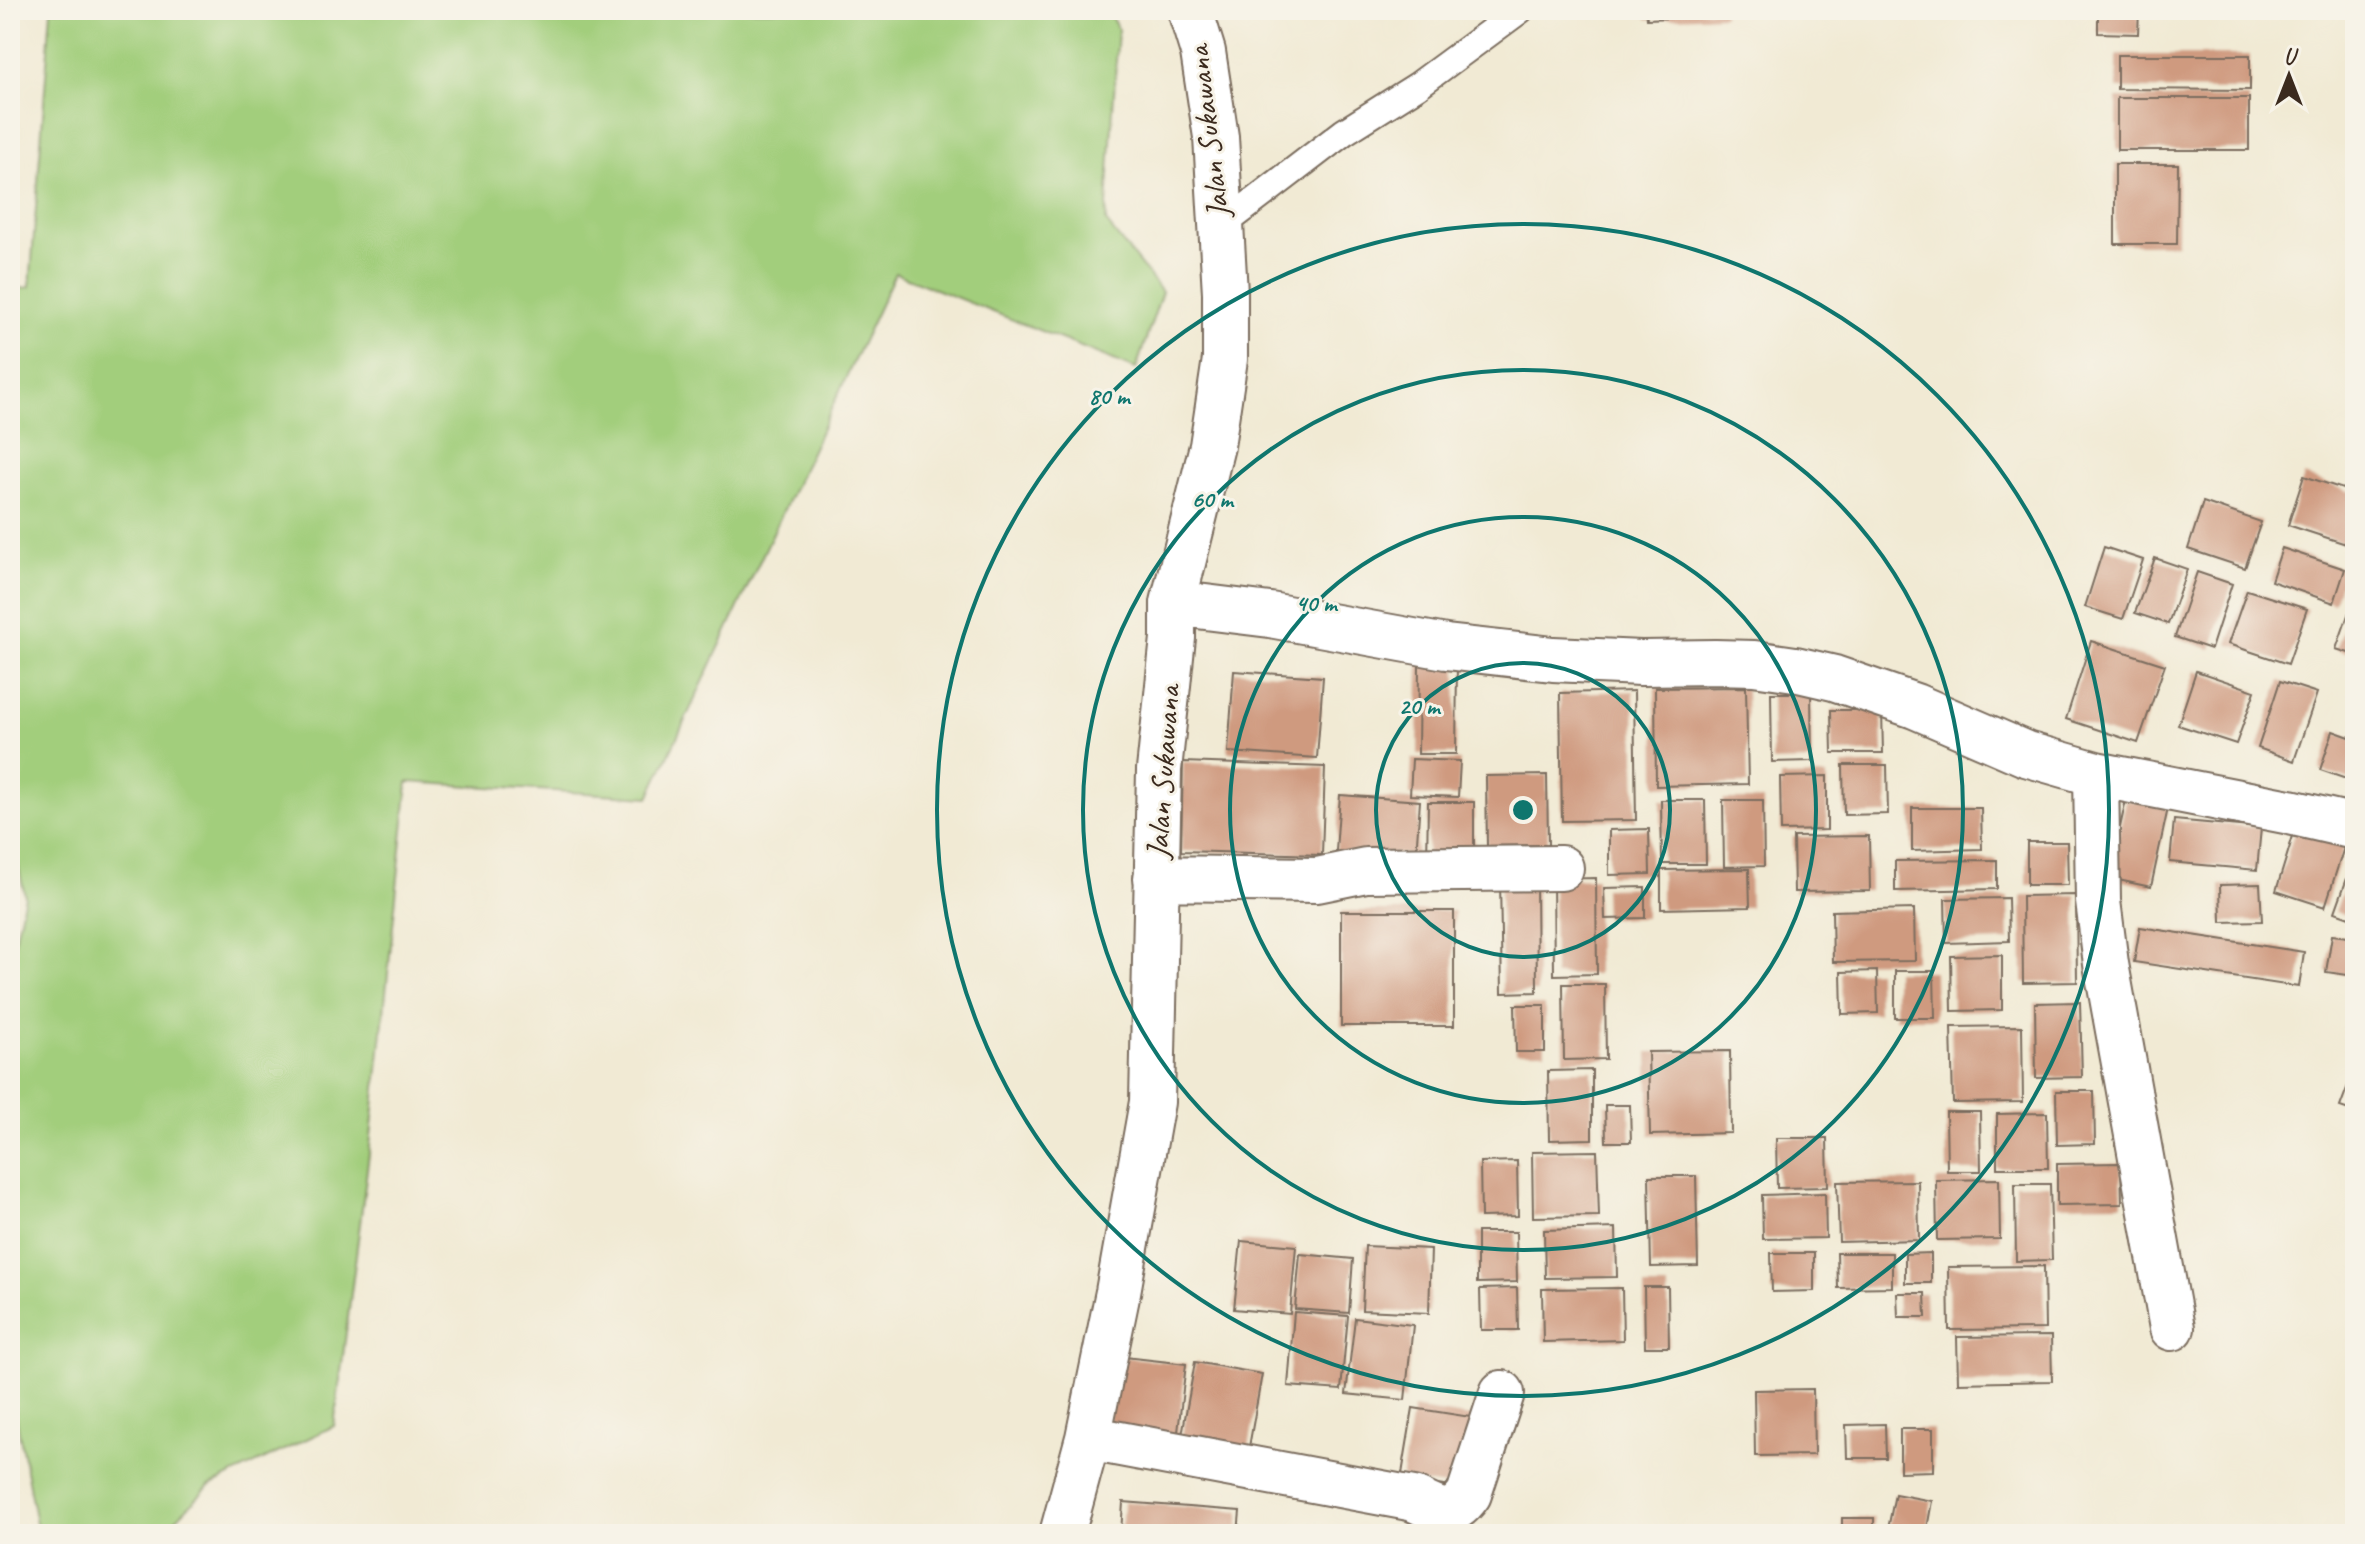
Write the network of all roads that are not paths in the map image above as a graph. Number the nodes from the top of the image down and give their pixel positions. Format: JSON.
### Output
{"nodes":[{"id":1,"x":1190,"y":10,"type":"edge"},
{"id":2,"x":1520,"y":10,"type":"edge"},
{"id":3,"x":1220,"y":227,"type":"junction"},
{"id":4,"x":1173,"y":603,"type":"junction"},
{"id":5,"x":2096,"y":774,"type":"junction"},
{"id":6,"x":2355,"y":827,"type":"edge"},
{"id":7,"x":1561,"y":868,"type":"dead end"},
{"id":8,"x":1156,"y":878,"type":"junction"},
{"id":9,"x":2172,"y":1328,"type":"dead end"},
{"id":10,"x":1502,"y":1393,"type":"dead end"},
{"id":11,"x":1088,"y":1438,"type":"junction"},
{"id":12,"x":1062,"y":1534,"type":"edge"}],
"edges":[{"from":1,"to":3,"type":"street","name":"Jalan Sukawana"},
{"from":2,"to":3,"type":"lane"},
{"from":3,"to":4,"type":"street","name":"Jalan Sukawana"},
{"from":4,"to":5,"type":"street"},
{"from":4,"to":8,"type":"street","name":"Jalan Sukawana"},
{"from":5,"to":6,"type":"street"},
{"from":5,"to":9,"type":"street"},
{"from":7,"to":8,"type":"street"},
{"from":8,"to":11,"type":"street","name":"Jalan Sukawana"},
{"from":10,"to":11,"type":"street"},
{"from":11,"to":12,"type":"street","name":"Jalan Sukawana"}]}
